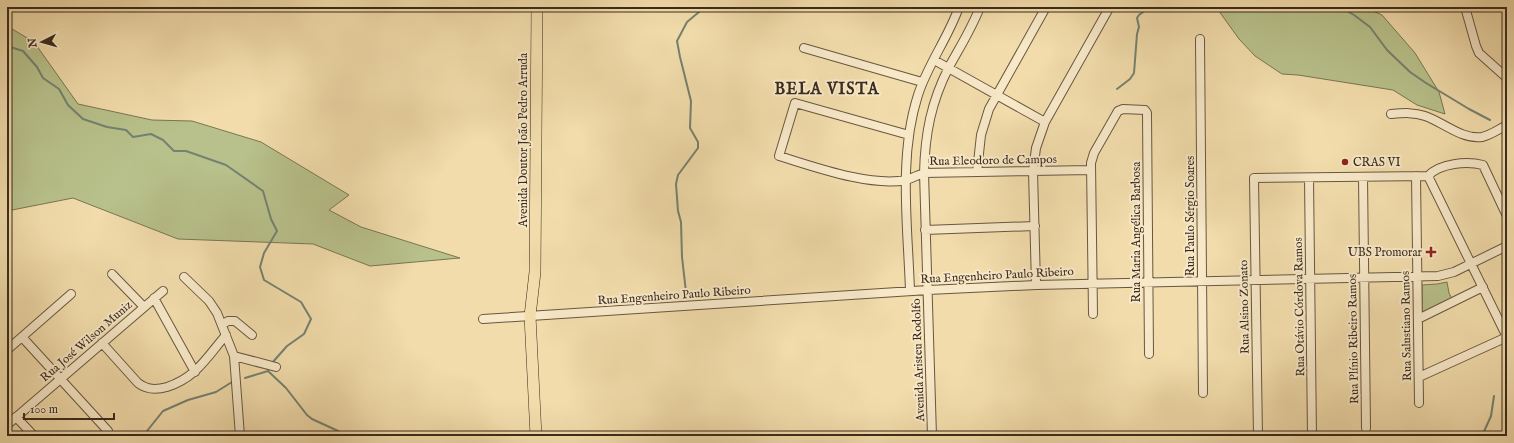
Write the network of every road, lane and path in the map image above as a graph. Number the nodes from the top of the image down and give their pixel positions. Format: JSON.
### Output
{"nodes":[{"id":1,"x":537,"y":7,"type":"edge"},
{"id":2,"x":959,"y":7,"type":"edge"},
{"id":3,"x":981,"y":7,"type":"edge"},
{"id":4,"x":1046,"y":7,"type":"edge"},
{"id":5,"x":1465,"y":7,"type":"edge"},
{"id":6,"x":1108,"y":10,"type":"dead end"},
{"id":7,"x":1200,"y":38,"type":"dead end"},
{"id":8,"x":804,"y":48,"type":"dead end"},
{"id":9,"x":934,"y":60,"type":"junction"},
{"id":10,"x":949,"y":69,"type":"junction"},
{"id":11,"x":1507,"y":78,"type":"edge"},
{"id":12,"x":922,"y":82,"type":"junction"},
{"id":13,"x":996,"y":95,"type":"junction"},
{"id":14,"x":1391,"y":114,"type":"dead end"},
{"id":15,"x":1045,"y":122,"type":"junction"},
{"id":16,"x":1507,"y":125,"type":"edge"},
{"id":17,"x":909,"y":135,"type":"junction"},
{"id":18,"x":1091,"y":170,"type":"junction"},
{"id":19,"x":1033,"y":171,"type":"junction"},
{"id":20,"x":976,"y":172,"type":"junction"},
{"id":21,"x":924,"y":173,"type":"junction"},
{"id":22,"x":1416,"y":176,"type":"junction"},
{"id":23,"x":1428,"y":176,"type":"junction"},
{"id":24,"x":1363,"y":177,"type":"junction"},
{"id":25,"x":1309,"y":178,"type":"junction"},
{"id":26,"x":906,"y":180,"type":"junction"},
{"id":27,"x":1507,"y":216,"type":"edge"},
{"id":28,"x":1035,"y":226,"type":"junction"},
{"id":29,"x":925,"y":230,"type":"junction"},
{"id":30,"x":1507,"y":246,"type":"edge"},
{"id":31,"x":1471,"y":263,"type":"junction"},
{"id":32,"x":112,"y":274,"type":"dead end"},
{"id":33,"x":1417,"y":276,"type":"junction"},
{"id":34,"x":184,"y":277,"type":"dead end"},
{"id":35,"x":1364,"y":277,"type":"junction"},
{"id":36,"x":1310,"y":278,"type":"junction"},
{"id":37,"x":1256,"y":279,"type":"junction"},
{"id":38,"x":1202,"y":280,"type":"junction"},
{"id":39,"x":1149,"y":281,"type":"junction"},
{"id":40,"x":1092,"y":282,"type":"junction"},
{"id":41,"x":1036,"y":285,"type":"junction"},
{"id":42,"x":1483,"y":287,"type":"junction"},
{"id":43,"x":928,"y":290,"type":"junction"},
{"id":44,"x":163,"y":291,"type":"dead end"},
{"id":45,"x":910,"y":291,"type":"junction"},
{"id":46,"x":71,"y":294,"type":"dead end"},
{"id":47,"x":154,"y":298,"type":"junction"},
{"id":48,"x":144,"y":307,"type":"junction"},
{"id":49,"x":1093,"y":314,"type":"dead end"},
{"id":50,"x":530,"y":316,"type":"junction"},
{"id":51,"x":483,"y":319,"type":"dead end"},
{"id":52,"x":1418,"y":319,"type":"junction"},
{"id":53,"x":223,"y":324,"type":"junction"},
{"id":54,"x":226,"y":334,"type":"junction"},
{"id":55,"x":252,"y":335,"type":"dead end"},
{"id":56,"x":22,"y":337,"type":"junction"},
{"id":57,"x":1507,"y":337,"type":"edge"},
{"id":58,"x":102,"y":343,"type":"junction"},
{"id":59,"x":7,"y":350,"type":"edge"},
{"id":60,"x":1149,"y":354,"type":"dead end"},
{"id":61,"x":234,"y":356,"type":"junction"},
{"id":62,"x":276,"y":367,"type":"dead end"},
{"id":63,"x":195,"y":372,"type":"junction"},
{"id":64,"x":1419,"y":377,"type":"junction"},
{"id":65,"x":60,"y":379,"type":"junction"},
{"id":66,"x":1203,"y":393,"type":"dead end"},
{"id":67,"x":1419,"y":403,"type":"dead end"},
{"id":68,"x":16,"y":417,"type":"junction"},
{"id":69,"x":7,"y":425,"type":"edge"},
{"id":70,"x":1366,"y":428,"type":"dead end"},
{"id":71,"x":108,"y":431,"type":"dead end"},
{"id":72,"x":34,"y":436,"type":"edge"},
{"id":73,"x":240,"y":436,"type":"edge"},
{"id":74,"x":536,"y":436,"type":"edge"},
{"id":75,"x":932,"y":436,"type":"edge"},
{"id":76,"x":1258,"y":436,"type":"edge"},
{"id":77,"x":1312,"y":436,"type":"edge"}],
"edges":[{"from":1,"to":50,"type":"main road","name":"Avenida Doutor João Pedro Arruda"},
{"from":2,"to":9,"type":"street","name":"Avenida Aristeu Rodolfo"},
{"from":3,"to":10,"type":"street","name":"Avenida Aristeu Rodolfo"},
{"from":4,"to":13,"type":"street"},
{"from":5,"to":11,"type":"street"},
{"from":6,"to":15,"type":"street"},
{"from":7,"to":38,"type":"street","name":"Rua Paulo Sérgio Soares"},
{"from":8,"to":12,"type":"street"},
{"from":9,"to":10,"type":"street"},
{"from":9,"to":12,"type":"street","name":"Avenida Aristeu Rodolfo"},
{"from":10,"to":13,"type":"street"},
{"from":10,"to":21,"type":"street","name":"Avenida Aristeu Rodolfo"},
{"from":12,"to":17,"type":"street","name":"Avenida Aristeu Rodolfo"},
{"from":13,"to":15,"type":"street"},
{"from":13,"to":20,"type":"street"},
{"from":14,"to":16,"type":"street"},
{"from":15,"to":19,"type":"street"},
{"from":17,"to":26,"type":"street","name":"Avenida Aristeu Rodolfo"},
{"from":17,"to":26,"type":"street","name":"Rua Eleodoro de Campos"},
{"from":18,"to":19,"type":"street","name":"Rua Eleodoro de Campos"},
{"from":18,"to":39,"type":"street","name":"Rua Maria Angélica Barbosa"},
{"from":18,"to":40,"type":"street"},
{"from":19,"to":20,"type":"street","name":"Rua Eleodoro de Campos"},
{"from":19,"to":28,"type":"street"},
{"from":20,"to":21,"type":"street","name":"Rua Eleodoro de Campos"},
{"from":21,"to":26,"type":"street","name":"Rua Eleodoro de Campos"},
{"from":21,"to":29,"type":"street","name":"Avenida Aristeu Rodolfo"},
{"from":22,"to":23,"type":"street"},
{"from":22,"to":24,"type":"street"},
{"from":22,"to":33,"type":"street","name":"Rua Salustiano Ramos"},
{"from":23,"to":27,"type":"street"},
{"from":23,"to":31,"type":"street"},
{"from":24,"to":25,"type":"street"},
{"from":24,"to":35,"type":"street","name":"Rua Plínio Ribeiro Ramos"},
{"from":25,"to":36,"type":"street","name":"Rua Otávio Córdova Ramos"},
{"from":25,"to":37,"type":"street","name":"Rua Alsino Zonato"},
{"from":26,"to":45,"type":"street","name":"Avenida Aristeu Rodolfo"},
{"from":28,"to":29,"type":"street"},
{"from":28,"to":41,"type":"street"},
{"from":29,"to":43,"type":"street","name":"Avenida Aristeu Rodolfo"},
{"from":30,"to":31,"type":"street","name":"Rua Engenheiro Paulo Ribeiro"},
{"from":31,"to":33,"type":"street","name":"Rua Engenheiro Paulo Ribeiro"},
{"from":31,"to":42,"type":"street"},
{"from":32,"to":48,"type":"street"},
{"from":33,"to":35,"type":"street","name":"Rua Engenheiro Paulo Ribeiro"},
{"from":33,"to":52,"type":"street","name":"Rua Salustiano Ramos"},
{"from":34,"to":53,"type":"street"},
{"from":35,"to":36,"type":"street","name":"Rua Engenheiro Paulo Ribeiro"},
{"from":35,"to":70,"type":"street","name":"Rua Plínio Ribeiro Ramos"},
{"from":36,"to":37,"type":"street","name":"Rua Engenheiro Paulo Ribeiro"},
{"from":36,"to":77,"type":"street","name":"Rua Otávio Córdova Ramos"},
{"from":37,"to":38,"type":"street","name":"Rua Engenheiro Paulo Ribeiro"},
{"from":37,"to":76,"type":"street","name":"Rua Alsino Zonato"},
{"from":38,"to":39,"type":"street","name":"Rua Engenheiro Paulo Ribeiro"},
{"from":38,"to":66,"type":"street","name":"Rua Paulo Sérgio Soares"},
{"from":39,"to":40,"type":"street","name":"Rua Engenheiro Paulo Ribeiro"},
{"from":39,"to":60,"type":"street","name":"Rua Maria Angélica Barbosa"},
{"from":40,"to":41,"type":"street","name":"Rua Engenheiro Paulo Ribeiro"},
{"from":40,"to":49,"type":"street"},
{"from":41,"to":43,"type":"street","name":"Rua Engenheiro Paulo Ribeiro"},
{"from":42,"to":52,"type":"street"},
{"from":42,"to":57,"type":"street"},
{"from":43,"to":45,"type":"street","name":"Rua Engenheiro Paulo Ribeiro"},
{"from":43,"to":75,"type":"street","name":"Avenida Aristeu Rodolfo"},
{"from":44,"to":47,"type":"street","name":"Rua José Wilson Muniz"},
{"from":45,"to":50,"type":"street","name":"Rua Engenheiro Paulo Ribeiro"},
{"from":46,"to":56,"type":"street"},
{"from":47,"to":48,"type":"street","name":"Rua José Wilson Muniz"},
{"from":47,"to":63,"type":"street"},
{"from":48,"to":58,"type":"street","name":"Rua José Wilson Muniz"},
{"from":50,"to":51,"type":"street","name":"Rua Engenheiro Paulo Ribeiro"},
{"from":50,"to":74,"type":"main road","name":"Avenida Doutor João Pedro Arruda"},
{"from":52,"to":64,"type":"street","name":"Rua Salustiano Ramos"},
{"from":53,"to":54,"type":"street"},
{"from":53,"to":55,"type":"street"},
{"from":54,"to":61,"type":"street"},
{"from":54,"to":63,"type":"street"},
{"from":56,"to":59,"type":"street"},
{"from":56,"to":65,"type":"street"},
{"from":57,"to":64,"type":"street"},
{"from":58,"to":63,"type":"street"},
{"from":58,"to":65,"type":"street","name":"Rua José Wilson Muniz"},
{"from":61,"to":62,"type":"street"},
{"from":61,"to":73,"type":"street"},
{"from":64,"to":67,"type":"street","name":"Rua Salustiano Ramos"},
{"from":65,"to":68,"type":"street","name":"Rua José Wilson Muniz"},
{"from":65,"to":71,"type":"street"},
{"from":68,"to":69,"type":"street","name":"Rua José Wilson Muniz"},
{"from":68,"to":72,"type":"street"}]}
